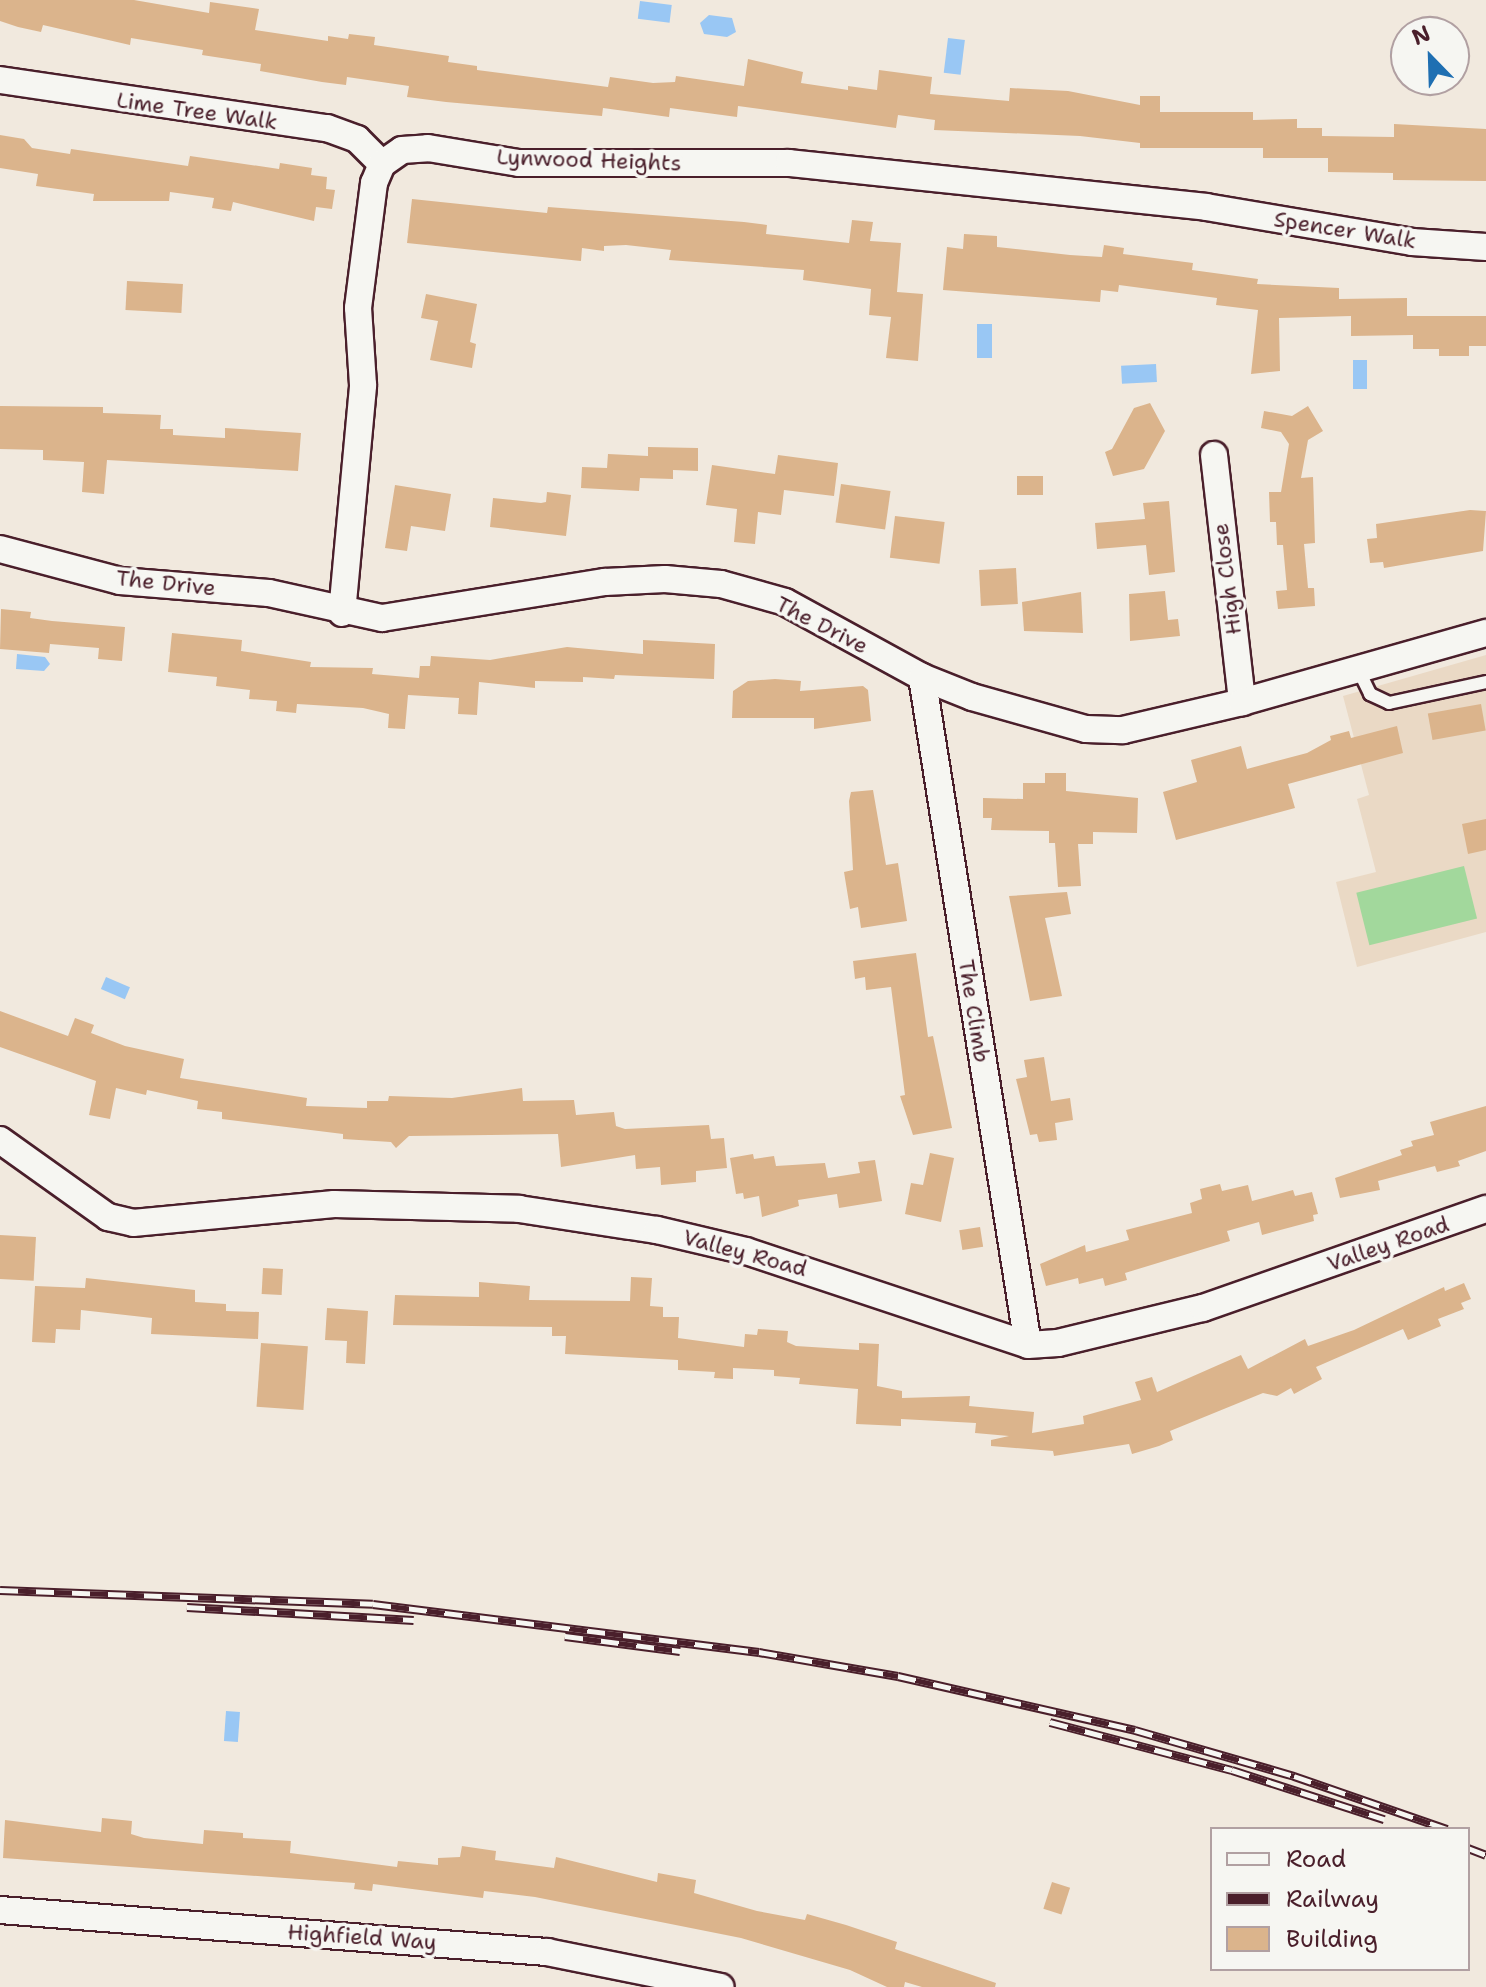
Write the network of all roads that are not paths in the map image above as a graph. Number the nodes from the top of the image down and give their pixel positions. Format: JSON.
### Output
{"nodes":[{"id":1,"x":0,"y":80,"type":"edge"},
{"id":2,"x":382,"y":164,"type":"junction"},
{"id":3,"x":1206,"y":207,"type":"joint"},
{"id":4,"x":1486,"y":247,"type":"edge"},
{"id":5,"x":1214,"y":455,"type":"dead end"},
{"id":6,"x":0,"y":549,"type":"edge"},
{"id":7,"x":342,"y":613,"type":"junction"},
{"id":8,"x":1486,"y":633,"type":"edge"},
{"id":9,"x":1358,"y":669,"type":"junction"},
{"id":10,"x":922,"y":677,"type":"junction"},
{"id":11,"x":1486,"y":682,"type":"edge"},
{"id":12,"x":1242,"y":702,"type":"junction"},
{"id":13,"x":0,"y":1140,"type":"edge"},
{"id":14,"x":1486,"y":1209,"type":"edge"},
{"id":15,"x":1028,"y":1345,"type":"junction"},
{"id":16,"x":0,"y":1910,"type":"edge"},
{"id":17,"x":720,"y":1987,"type":"edge"}],
"edges":[{"from":1,"to":2,"type":"street","name":"Lime Tree Walk"},
{"from":2,"to":3,"type":"street","name":"Lynwood Heights"},
{"from":2,"to":7,"type":"street"},
{"from":3,"to":4,"type":"street","name":"Spencer Walk"},
{"from":5,"to":12,"type":"street","name":"High Close"},
{"from":6,"to":7,"type":"street","name":"The Drive"},
{"from":7,"to":10,"type":"street","name":"The Drive"},
{"from":8,"to":9,"type":"street","name":"The Drive"},
{"from":9,"to":11,"type":"lane"},
{"from":9,"to":12,"type":"street","name":"The Drive"},
{"from":10,"to":12,"type":"street","name":"The Drive"},
{"from":10,"to":15,"type":"street","name":"The Climb"},
{"from":13,"to":15,"type":"street","name":"Valley Road"},
{"from":14,"to":15,"type":"street","name":"Valley Road"},
{"from":16,"to":17,"type":"street","name":"Highfield Way"}]}
